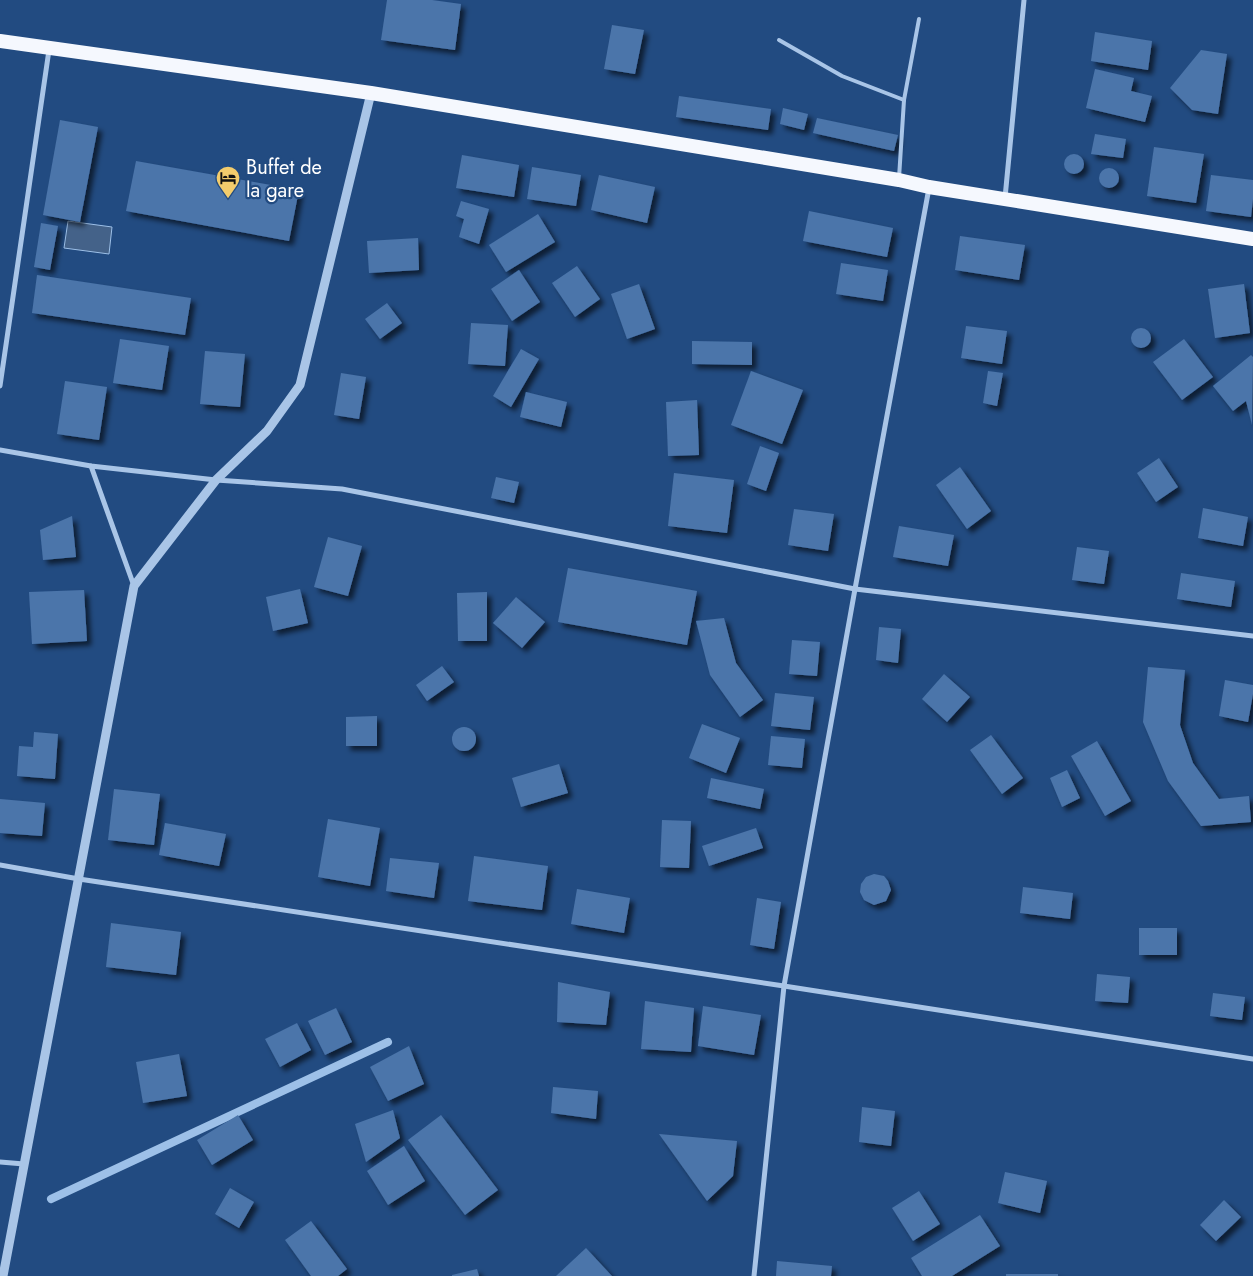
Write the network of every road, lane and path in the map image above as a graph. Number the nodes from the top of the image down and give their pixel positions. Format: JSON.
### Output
{"nodes":[{"id":1,"x":1024,"y":0,"type":"edge"},
{"id":2,"x":919,"y":20,"type":"dead end"},
{"id":3,"x":779,"y":40,"type":"dead end"},
{"id":4,"x":0,"y":41,"type":"edge"},
{"id":5,"x":50,"y":47,"type":"junction"},
{"id":6,"x":371,"y":93,"type":"junction"},
{"id":7,"x":904,"y":100,"type":"junction"},
{"id":8,"x":899,"y":180,"type":"junction"},
{"id":9,"x":929,"y":187,"type":"junction"},
{"id":10,"x":1005,"y":199,"type":"junction"},
{"id":11,"x":1253,"y":239,"type":"edge"},
{"id":12,"x":0,"y":386,"type":"edge"},
{"id":13,"x":0,"y":450,"type":"edge"},
{"id":14,"x":91,"y":466,"type":"junction"},
{"id":15,"x":216,"y":480,"type":"junction"},
{"id":16,"x":134,"y":586,"type":"junction"},
{"id":17,"x":855,"y":589,"type":"junction"},
{"id":18,"x":1253,"y":636,"type":"edge"},
{"id":19,"x":0,"y":867,"type":"edge"},
{"id":20,"x":78,"y":879,"type":"junction"},
{"id":21,"x":784,"y":986,"type":"junction"},
{"id":22,"x":1253,"y":1060,"type":"edge"},
{"id":23,"x":0,"y":1162,"type":"edge"},
{"id":24,"x":24,"y":1164,"type":"junction"},
{"id":25,"x":3,"y":1276,"type":"edge"},
{"id":26,"x":754,"y":1276,"type":"edge"}],
"edges":[{"from":1,"to":10,"type":"street"},
{"from":2,"to":7,"type":"lane"},
{"from":3,"to":7,"type":"lane"},
{"from":4,"to":5,"type":"highway"},
{"from":5,"to":6,"type":"highway"},
{"from":5,"to":12,"type":"street"},
{"from":6,"to":8,"type":"highway"},
{"from":6,"to":15,"type":"street"},
{"from":7,"to":8,"type":"lane"},
{"from":8,"to":9,"type":"highway"},
{"from":9,"to":10,"type":"highway"},
{"from":9,"to":17,"type":"street"},
{"from":10,"to":11,"type":"highway"},
{"from":13,"to":14,"type":"street"},
{"from":14,"to":15,"type":"street"},
{"from":14,"to":16,"type":"street"},
{"from":15,"to":16,"type":"street"},
{"from":15,"to":17,"type":"street"},
{"from":16,"to":20,"type":"street"},
{"from":17,"to":18,"type":"street"},
{"from":17,"to":21,"type":"street"},
{"from":19,"to":20,"type":"street"},
{"from":20,"to":21,"type":"street"},
{"from":20,"to":24,"type":"street"},
{"from":21,"to":22,"type":"street"},
{"from":21,"to":26,"type":"street"},
{"from":23,"to":24,"type":"street"},
{"from":24,"to":25,"type":"street"}]}
